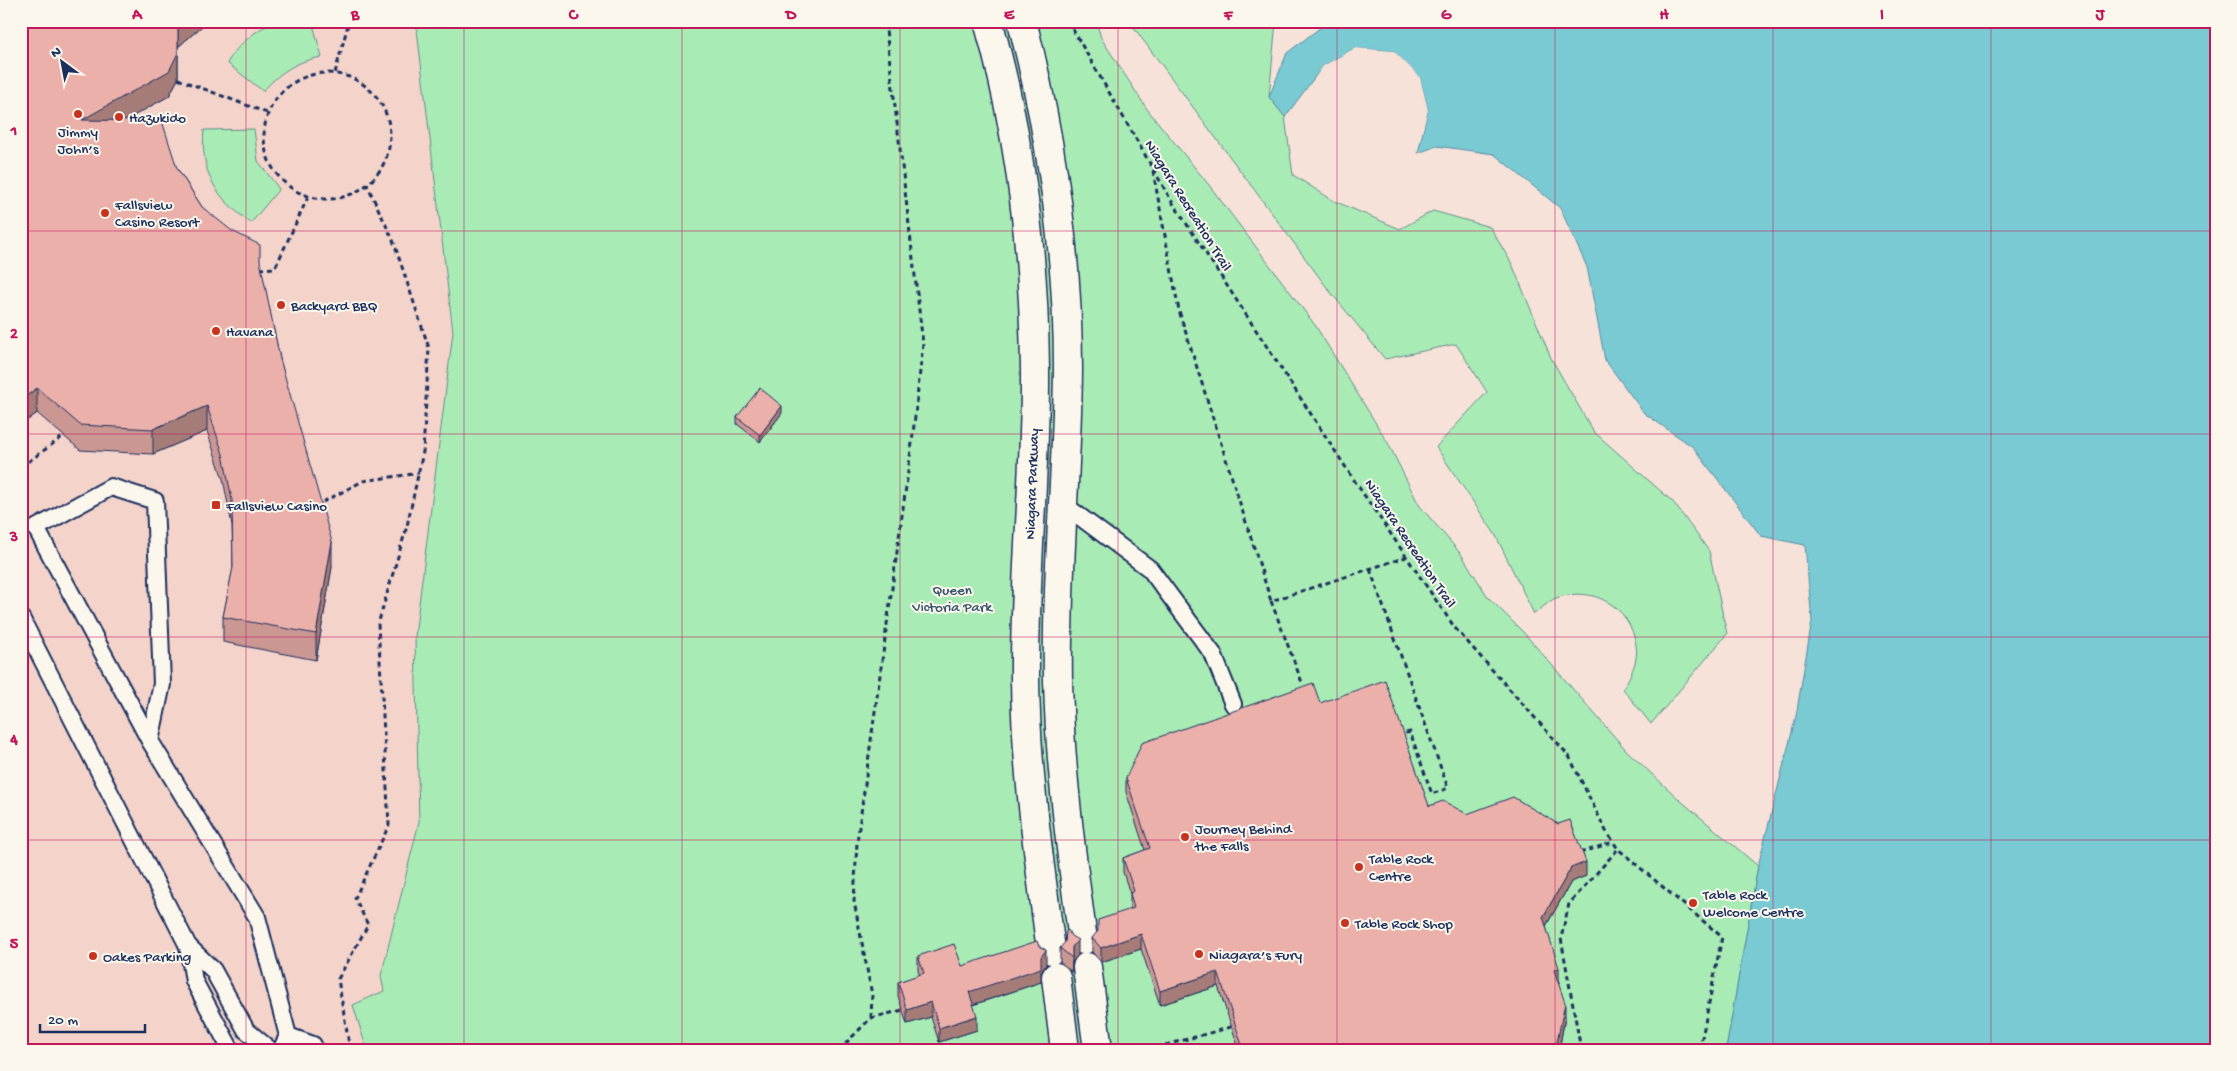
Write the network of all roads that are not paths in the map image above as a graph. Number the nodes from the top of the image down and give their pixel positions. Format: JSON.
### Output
{"nodes":[{"id":1,"x":988,"y":21,"type":"edge"},
{"id":2,"x":1022,"y":21,"type":"edge"},
{"id":3,"x":1063,"y":504,"type":"junction"},
{"id":4,"x":21,"y":618,"type":"edge"},
{"id":5,"x":1233,"y":704,"type":"dead end"},
{"id":6,"x":150,"y":741,"type":"junction"},
{"id":7,"x":1083,"y":940,"type":"dead end"},
{"id":8,"x":188,"y":946,"type":"junction"},
{"id":9,"x":1051,"y":950,"type":"dead end"},
{"id":10,"x":1087,"y":967,"type":"dead end"},
{"id":11,"x":1056,"y":977,"type":"dead end"},
{"id":12,"x":284,"y":1043,"type":"edge"},
{"id":13,"x":231,"y":1050,"type":"edge"},
{"id":14,"x":270,"y":1050,"type":"edge"},
{"id":15,"x":314,"y":1050,"type":"edge"},
{"id":16,"x":1065,"y":1050,"type":"edge"},
{"id":17,"x":1098,"y":1050,"type":"edge"}],
"edges":[{"from":1,"to":9,"type":"main road","name":"Niagara Parkway"},
{"from":2,"to":3,"type":"main road"},
{"from":3,"to":5,"type":"lane"},
{"from":3,"to":7,"type":"main road"},
{"from":4,"to":8,"type":"lane"},
{"from":6,"to":6,"type":"lane"},
{"from":6,"to":12,"type":"lane"},
{"from":8,"to":13,"type":"lane"},
{"from":8,"to":14,"type":"lane"},
{"from":10,"to":17,"type":"main road"},
{"from":11,"to":16,"type":"main road"},
{"from":12,"to":15,"type":"lane"}]}
